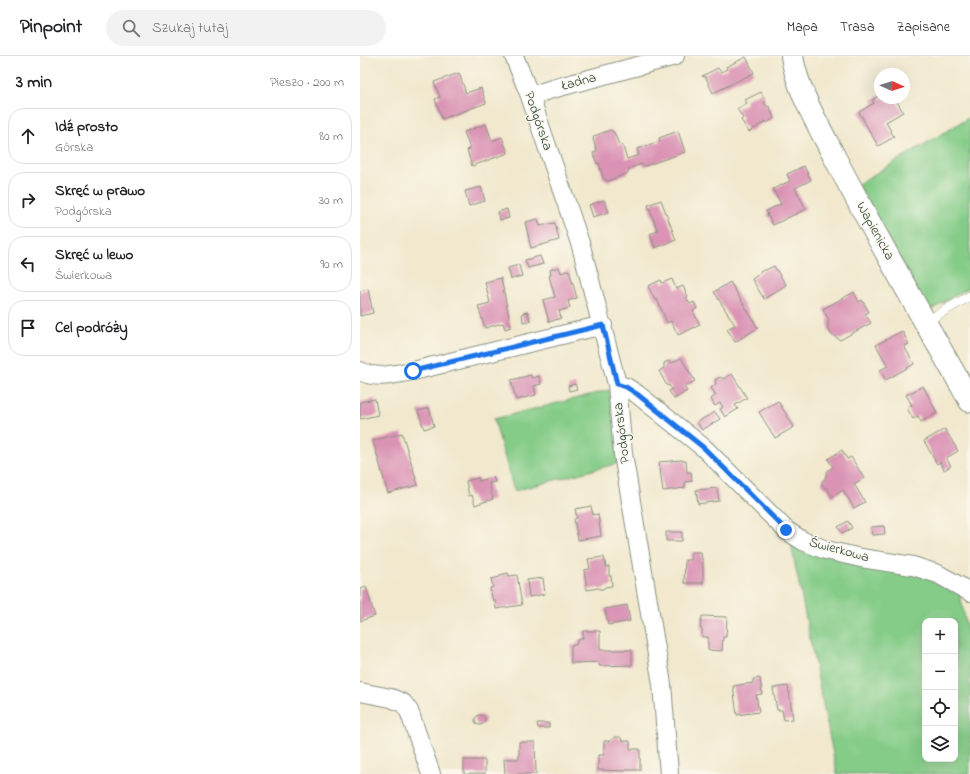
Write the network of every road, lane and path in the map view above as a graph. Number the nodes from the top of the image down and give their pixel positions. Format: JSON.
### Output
{"nodes":[{"id":1,"x":514,"y":56,"type":"edge"},
{"id":2,"x":675,"y":56,"type":"edge"},
{"id":3,"x":792,"y":56,"type":"edge"},
{"id":4,"x":530,"y":96,"type":"junction"},
{"id":5,"x":970,"y":296,"type":"edge"},
{"id":6,"x":925,"y":322,"type":"junction"},
{"id":7,"x":603,"y":325,"type":"junction"},
{"id":8,"x":360,"y":371,"type":"edge"},
{"id":9,"x":617,"y":384,"type":"junction"},
{"id":10,"x":970,"y":401,"type":"edge"},
{"id":11,"x":970,"y":592,"type":"edge"},
{"id":12,"x":360,"y":692,"type":"edge"},
{"id":13,"x":431,"y":774,"type":"edge"},
{"id":14,"x":669,"y":774,"type":"edge"}],
"edges":[{"from":1,"to":4,"type":"street","name":"Podgórska"},
{"from":2,"to":4,"type":"street","name":"Ładna"},
{"from":3,"to":6,"type":"street","name":"Wapienicka"},
{"from":4,"to":7,"type":"street","name":"Podgórska"},
{"from":5,"to":6,"type":"lane"},
{"from":6,"to":10,"type":"street","name":"Wapienicka"},
{"from":7,"to":8,"type":"street"},
{"from":7,"to":9,"type":"street","name":"Podgórska"},
{"from":9,"to":11,"type":"street","name":"Świerkowa"},
{"from":9,"to":14,"type":"street","name":"Podgórska"},
{"from":12,"to":13,"type":"street"}]}
